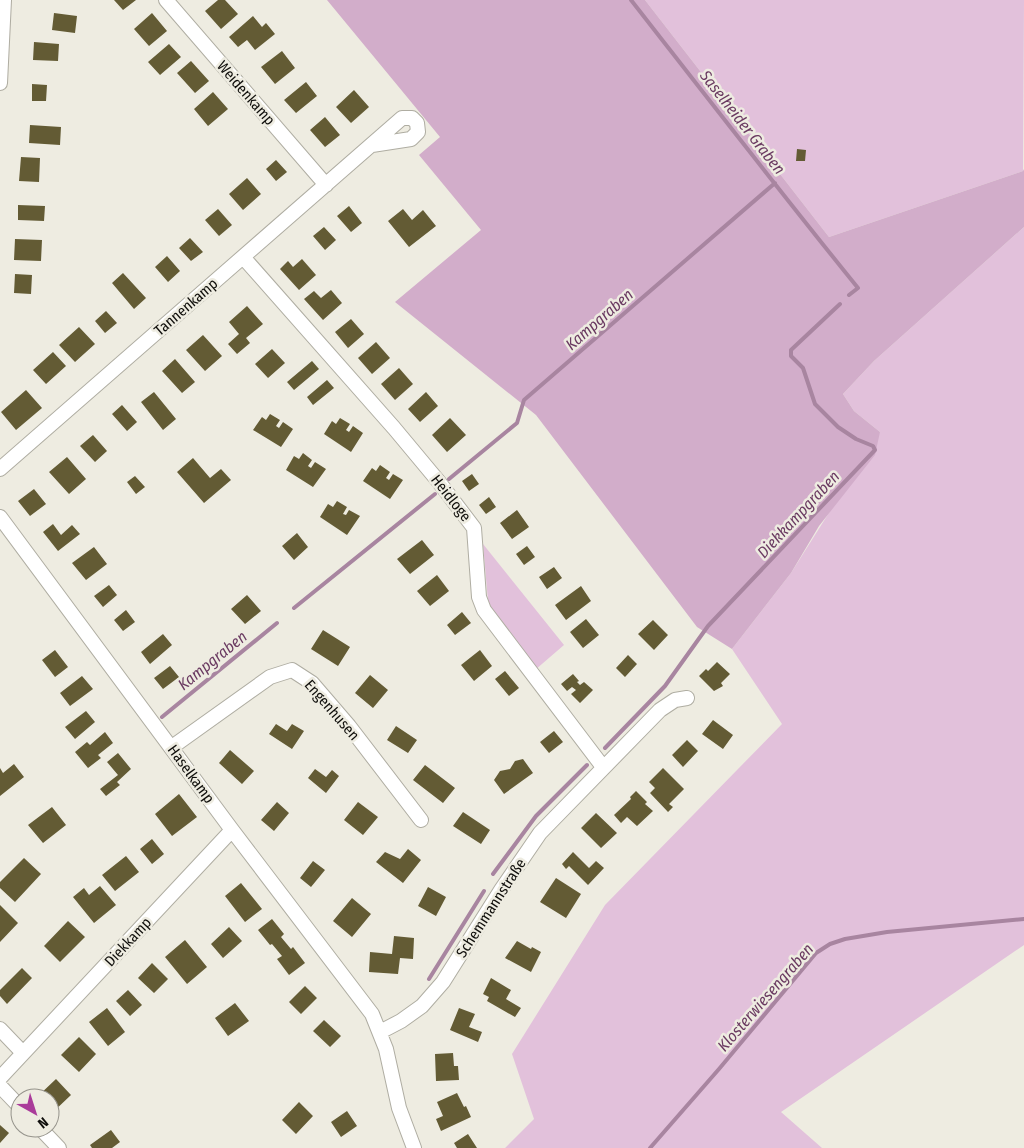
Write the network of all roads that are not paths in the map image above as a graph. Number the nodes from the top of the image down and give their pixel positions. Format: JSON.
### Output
{"nodes":[{"id":1,"x":4,"y":0,"type":"edge"},
{"id":2,"x":166,"y":0,"type":"edge"},
{"id":3,"x":0,"y":83,"type":"edge"},
{"id":4,"x":372,"y":145,"type":"dead end"},
{"id":5,"x":326,"y":185,"type":"junction"},
{"id":6,"x":243,"y":257,"type":"junction"},
{"id":7,"x":0,"y":469,"type":"edge"},
{"id":8,"x":0,"y":517,"type":"edge"},
{"id":9,"x":687,"y":698,"type":"dead end"},
{"id":10,"x":172,"y":748,"type":"junction"},
{"id":11,"x":603,"y":767,"type":"junction"},
{"id":12,"x":421,"y":820,"type":"dead end"},
{"id":13,"x":232,"y":830,"type":"junction"},
{"id":14,"x":0,"y":1029,"type":"edge"},
{"id":15,"x":380,"y":1032,"type":"junction"},
{"id":16,"x":23,"y":1053,"type":"junction"},
{"id":17,"x":0,"y":1078,"type":"edge"},
{"id":18,"x":0,"y":1086,"type":"edge"},
{"id":19,"x":10,"y":1096,"type":"edge"},
{"id":20,"x":50,"y":1138,"type":"edge"},
{"id":21,"x":59,"y":1148,"type":"edge"},
{"id":22,"x":414,"y":1148,"type":"edge"}],
"edges":[{"from":1,"to":3,"type":"street"},
{"from":2,"to":5,"type":"street","name":"Weidenkamp"},
{"from":4,"to":5,"type":"street","name":"Tannenkamp"},
{"from":5,"to":6,"type":"street","name":"Tannenkamp"},
{"from":6,"to":7,"type":"street","name":"Tannenkamp"},
{"from":6,"to":11,"type":"street","name":"Heidloge"},
{"from":8,"to":10,"type":"street","name":"Haselkamp"},
{"from":9,"to":11,"type":"street","name":"Schemmannstraße"},
{"from":10,"to":12,"type":"street","name":"Engenhusen"},
{"from":10,"to":13,"type":"street","name":"Haselkamp"},
{"from":11,"to":15,"type":"street","name":"Schemmannstraße"},
{"from":13,"to":15,"type":"street","name":"Haselkamp"},
{"from":13,"to":16,"type":"street","name":"Diekkamp"},
{"from":14,"to":16,"type":"street"},
{"from":15,"to":22,"type":"street"},
{"from":16,"to":17,"type":"street","name":"Diekkamp"},
{"from":18,"to":19,"type":"street"},
{"from":20,"to":21,"type":"street"}]}
